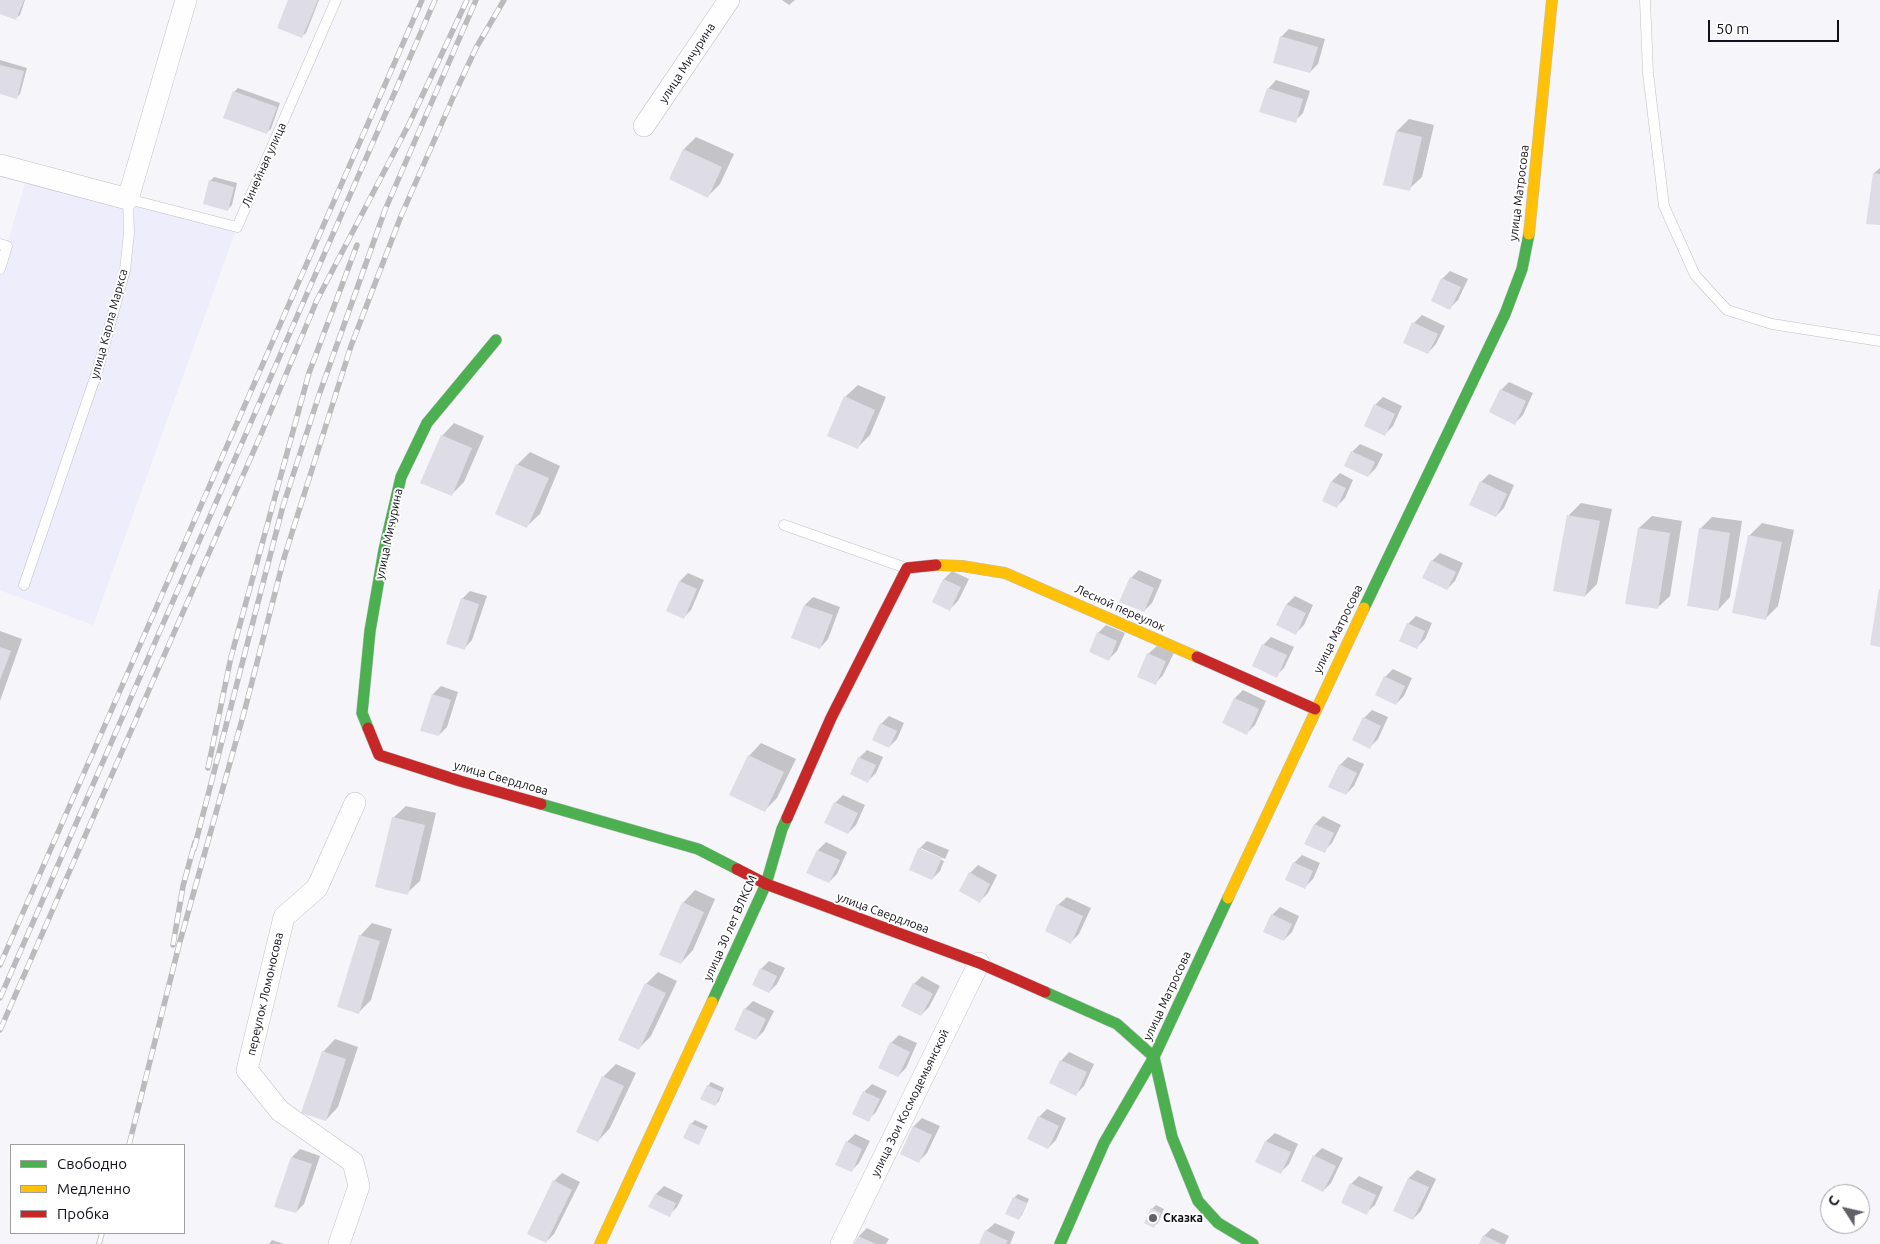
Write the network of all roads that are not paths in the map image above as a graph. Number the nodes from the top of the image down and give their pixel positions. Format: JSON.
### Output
{"nodes":[{"id":1,"x":186,"y":0,"type":"edge"},
{"id":2,"x":336,"y":0,"type":"edge"},
{"id":3,"x":729,"y":0,"type":"edge"},
{"id":4,"x":1552,"y":0,"type":"edge"},
{"id":5,"x":1645,"y":0,"type":"edge"},
{"id":6,"x":644,"y":126,"type":"dead end"},
{"id":7,"x":0,"y":165,"type":"edge"},
{"id":8,"x":128,"y":199,"type":"junction"},
{"id":9,"x":0,"y":244,"type":"edge"},
{"id":10,"x":0,"y":269,"type":"edge"},
{"id":11,"x":496,"y":340,"type":"dead end"},
{"id":12,"x":1880,"y":341,"type":"edge"},
{"id":13,"x":784,"y":525,"type":"dead end"},
{"id":14,"x":907,"y":568,"type":"junction"},
{"id":15,"x":24,"y":585,"type":"dead end"},
{"id":16,"x":1315,"y":709,"type":"junction"},
{"id":17,"x":379,"y":755,"type":"joint"},
{"id":18,"x":355,"y":803,"type":"dead end"},
{"id":19,"x":766,"y":884,"type":"junction"},
{"id":20,"x":979,"y":963,"type":"junction"},
{"id":21,"x":1154,"y":1057,"type":"junction"},
{"id":22,"x":340,"y":1244,"type":"edge"},
{"id":23,"x":600,"y":1244,"type":"edge"},
{"id":24,"x":841,"y":1244,"type":"edge"},
{"id":25,"x":1060,"y":1244,"type":"edge"},
{"id":26,"x":1253,"y":1244,"type":"edge"}],
"edges":[{"from":1,"to":8,"type":"street","name":"улица Карла Маркса"},
{"from":2,"to":8,"type":"lane","name":"Линейная улица"},
{"from":3,"to":6,"type":"street","name":"улица Мичурина"},
{"from":4,"to":16,"type":"street","name":"улица Матросова"},
{"from":5,"to":12,"type":"lane"},
{"from":7,"to":8,"type":"street"},
{"from":8,"to":15,"type":"lane","name":"улица Карла Маркса"},
{"from":9,"to":10,"type":"lane"},
{"from":11,"to":17,"type":"street","name":"улица Мичурина"},
{"from":13,"to":14,"type":"lane"},
{"from":14,"to":16,"type":"street","name":"Лесной переулок"},
{"from":14,"to":19,"type":"street","name":"улица 30 лет ВЛКСМ"},
{"from":16,"to":21,"type":"street","name":"улица Матросова"},
{"from":17,"to":19,"type":"street","name":"улица Свердлова"},
{"from":18,"to":22,"type":"street","name":"переулок Ломоносова"},
{"from":19,"to":20,"type":"street","name":"улица Свердлова"},
{"from":19,"to":23,"type":"street","name":"улица 30 лет ВЛКСМ"},
{"from":20,"to":21,"type":"street","name":"улица Свердлова"},
{"from":20,"to":24,"type":"street","name":"улица Зои Космодемьянской"},
{"from":21,"to":25,"type":"street","name":"улица Матросова"},
{"from":21,"to":26,"type":"street"}]}
